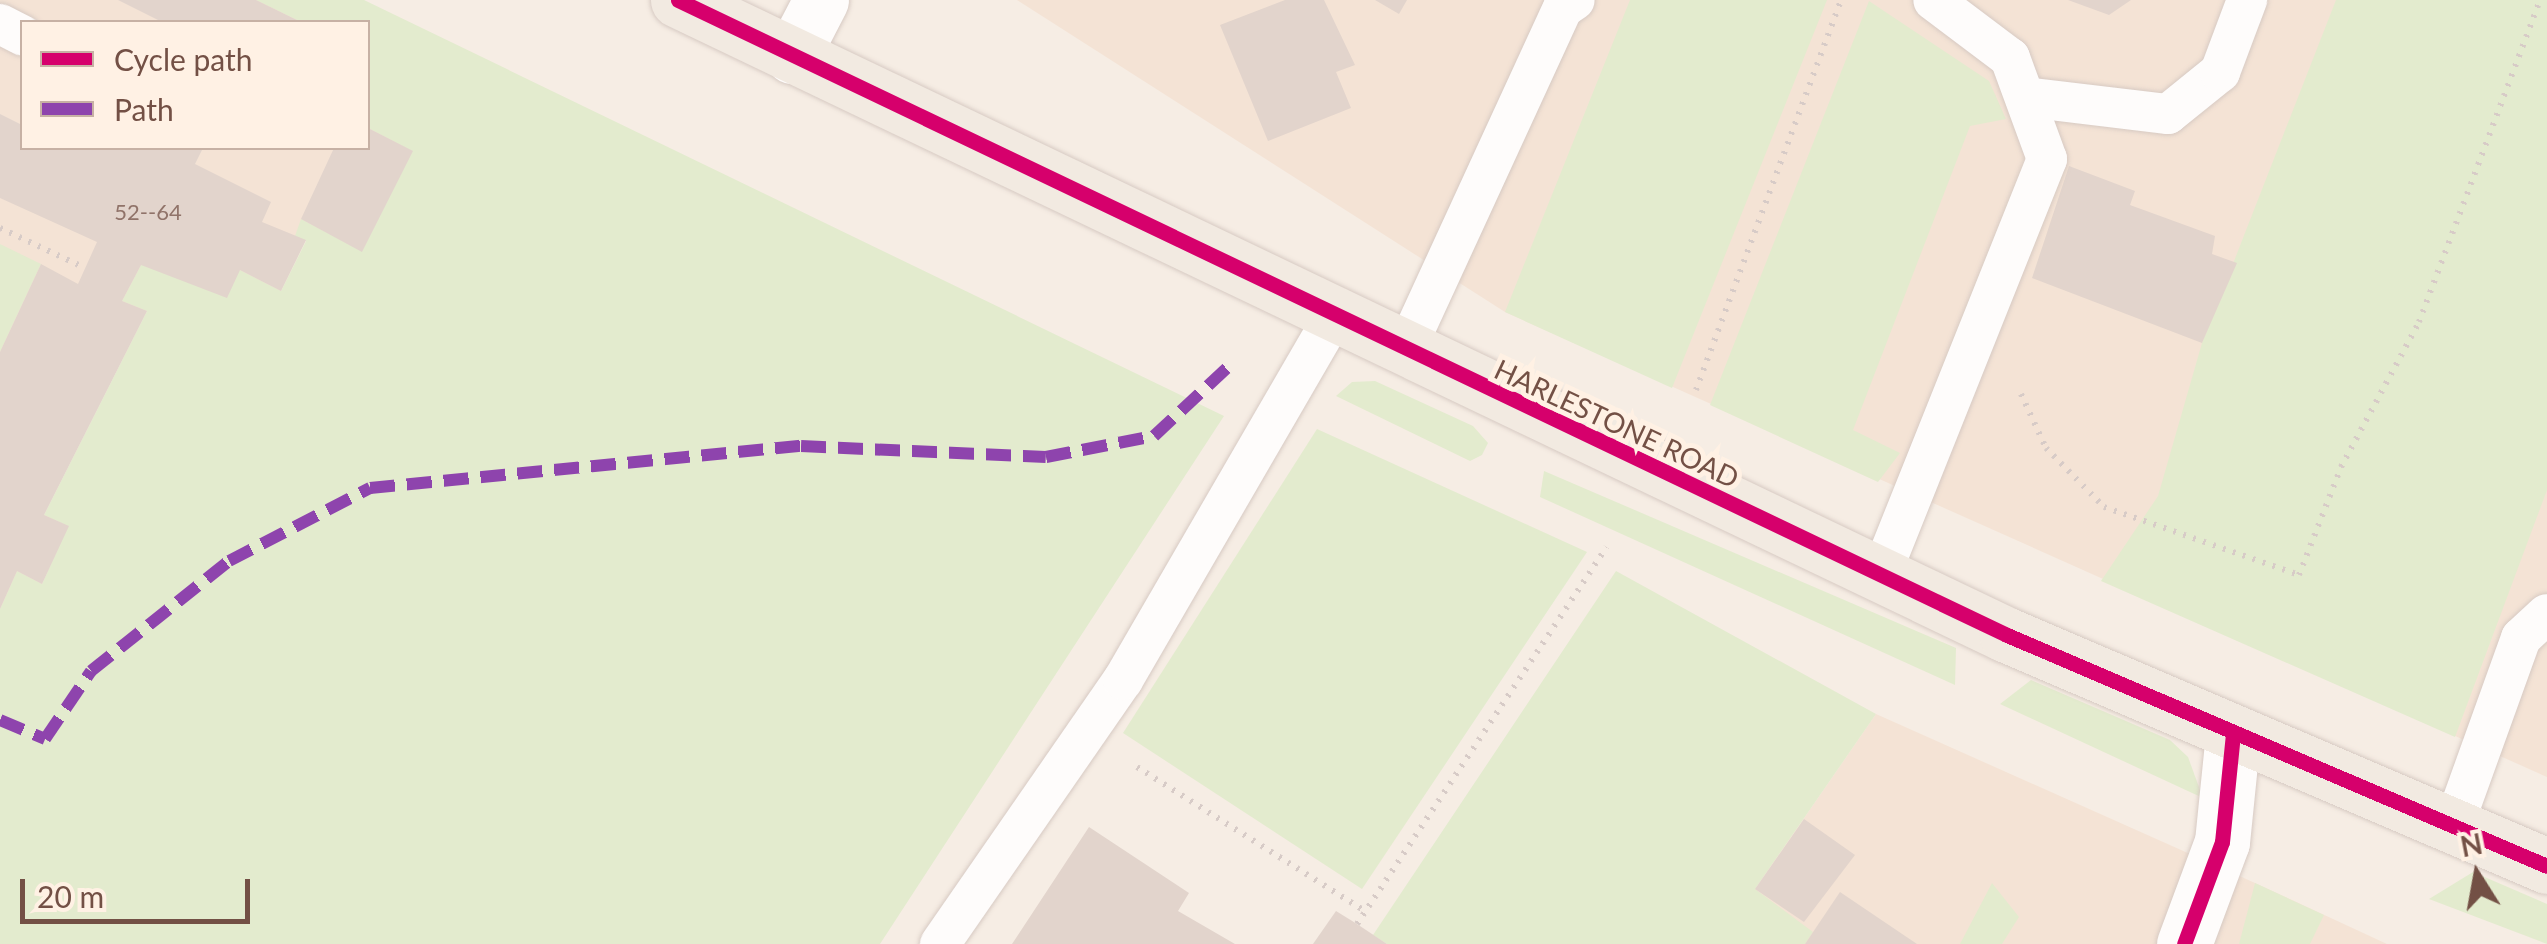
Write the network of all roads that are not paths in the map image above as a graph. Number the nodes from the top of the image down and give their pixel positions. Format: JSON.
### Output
{"nodes":[{"id":1,"x":678,"y":0,"type":"edge"},
{"id":2,"x":821,"y":0,"type":"edge"},
{"id":3,"x":1575,"y":0,"type":"edge"},
{"id":4,"x":1934,"y":0,"type":"edge"},
{"id":5,"x":2248,"y":0,"type":"edge"},
{"id":6,"x":792,"y":56,"type":"junction"},
{"id":7,"x":2025,"y":97,"type":"junction"},
{"id":8,"x":1332,"y":318,"type":"junction"},
{"id":9,"x":1405,"y":351,"type":"junction"},
{"id":10,"x":1881,"y":574,"type":"junction"},
{"id":11,"x":2547,"y":614,"type":"edge"},
{"id":12,"x":2232,"y":733,"type":"junction"},
{"id":13,"x":2453,"y":828,"type":"junction"},
{"id":14,"x":2547,"y":866,"type":"edge"},
{"id":15,"x":940,"y":944,"type":"edge"},
{"id":16,"x":2184,"y":944,"type":"edge"}],
"edges":[{"from":1,"to":6,"type":"main road","name":"HARLESTONE ROAD"},
{"from":2,"to":6,"type":"street"},
{"from":3,"to":9,"type":"lane"},
{"from":4,"to":7,"type":"lane"},
{"from":5,"to":7,"type":"lane"},
{"from":6,"to":8,"type":"main road","name":"HARLESTONE ROAD"},
{"from":7,"to":10,"type":"lane"},
{"from":8,"to":9,"type":"main road","name":"HARLESTONE ROAD"},
{"from":8,"to":15,"type":"lane"},
{"from":9,"to":10,"type":"main road","name":"HARLESTONE ROAD"},
{"from":10,"to":12,"type":"main road","name":"HARLESTONE ROAD"},
{"from":11,"to":13,"type":"lane"},
{"from":12,"to":13,"type":"main road","name":"HARLESTONE ROAD"},
{"from":12,"to":16,"type":"street"},
{"from":13,"to":14,"type":"main road","name":"HARLESTONE ROAD"}]}
